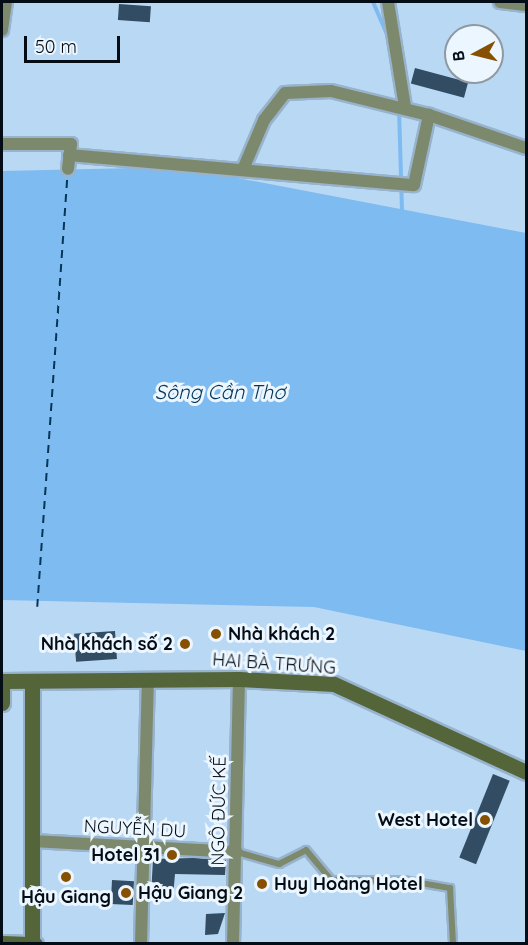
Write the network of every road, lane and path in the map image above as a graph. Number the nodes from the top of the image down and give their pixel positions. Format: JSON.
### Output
{"nodes":[{"id":1,"x":6,"y":2,"type":"edge"},
{"id":2,"x":388,"y":2,"type":"edge"},
{"id":3,"x":500,"y":2,"type":"edge"},
{"id":4,"x":526,"y":5,"type":"edge"},
{"id":5,"x":2,"y":30,"type":"edge"},
{"id":6,"x":400,"y":106,"type":"junction"},
{"id":7,"x":429,"y":115,"type":"junction"},
{"id":8,"x":2,"y":144,"type":"edge"},
{"id":9,"x":526,"y":148,"type":"edge"},
{"id":10,"x":69,"y":155,"type":"junction"},
{"id":11,"x":244,"y":167,"type":"junction"},
{"id":12,"x":68,"y":169,"type":"dead end"},
{"id":13,"x":239,"y":679,"type":"junction"},
{"id":14,"x":148,"y":680,"type":"junction"},
{"id":15,"x":2,"y":681,"type":"edge"},
{"id":16,"x":32,"y":682,"type":"junction"},
{"id":17,"x":2,"y":703,"type":"edge"},
{"id":18,"x":526,"y":772,"type":"edge"},
{"id":19,"x":32,"y":841,"type":"junction"},
{"id":20,"x":147,"y":848,"type":"junction"},
{"id":21,"x":237,"y":852,"type":"junction"},
{"id":22,"x":2,"y":943,"type":"edge"},
{"id":23,"x":33,"y":944,"type":"edge"},
{"id":24,"x":141,"y":944,"type":"edge"},
{"id":25,"x":232,"y":944,"type":"edge"},
{"id":26,"x":453,"y":944,"type":"edge"}],
"edges":[{"from":1,"to":5,"type":"street"},
{"from":2,"to":6,"type":"street"},
{"from":3,"to":4,"type":"street"},
{"from":6,"to":7,"type":"street"},
{"from":6,"to":11,"type":"street"},
{"from":7,"to":9,"type":"street"},
{"from":7,"to":11,"type":"street"},
{"from":8,"to":10,"type":"street"},
{"from":10,"to":11,"type":"street"},
{"from":10,"to":12,"type":"street"},
{"from":13,"to":14,"type":"street","name":"HAI BÀ TRƯNG"},
{"from":13,"to":18,"type":"street","name":"HAI BÀ TRƯNG"},
{"from":13,"to":21,"type":"street","name":"NGÔ ĐỨC KẾ"},
{"from":14,"to":16,"type":"street","name":"HAI BÀ TRƯNG"},
{"from":14,"to":20,"type":"street"},
{"from":15,"to":16,"type":"street","name":"HAI BÀ TRƯNG"},
{"from":15,"to":17,"type":"street"},
{"from":16,"to":19,"type":"street"},
{"from":19,"to":20,"type":"street","name":"NGUYỄN DU"},
{"from":19,"to":23,"type":"street"},
{"from":20,"to":21,"type":"street","name":"NGUYỄN DU"},
{"from":20,"to":24,"type":"street"},
{"from":21,"to":25,"type":"street","name":"NGÔ ĐỨC KẾ"},
{"from":21,"to":26,"type":"lane"},
{"from":22,"to":23,"type":"street"}]}
